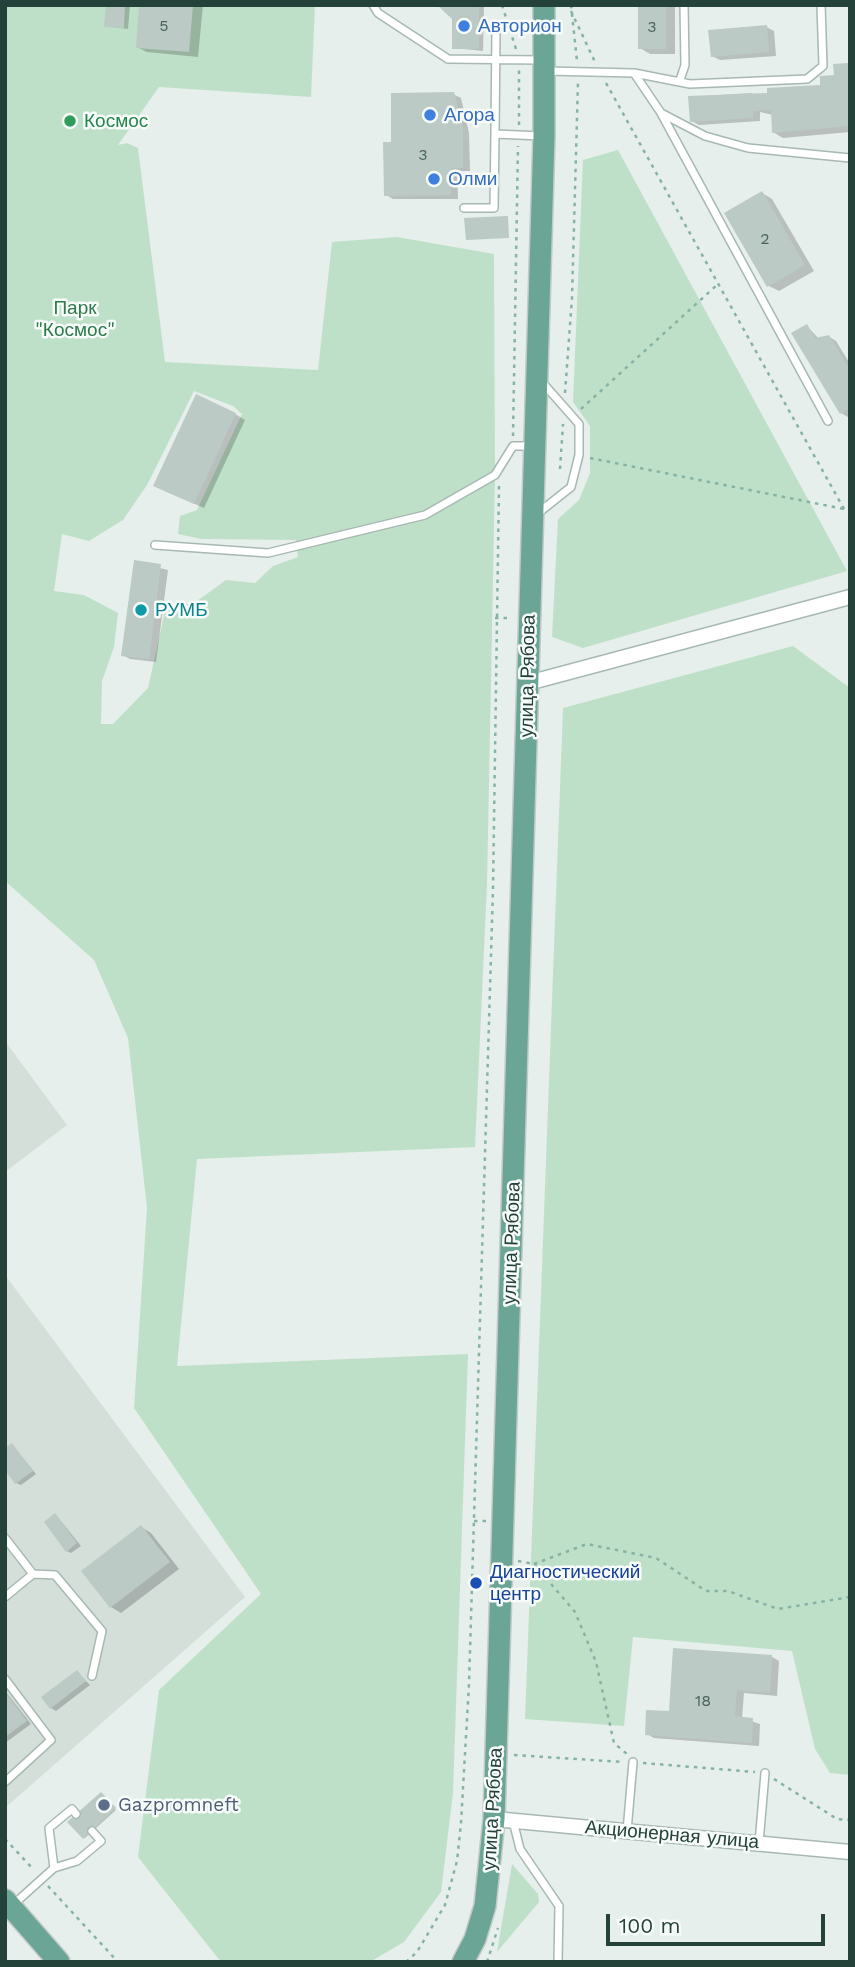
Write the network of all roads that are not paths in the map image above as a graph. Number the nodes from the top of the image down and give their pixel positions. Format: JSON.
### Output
{"nodes":[{"id":1,"x":373,"y":5,"type":"edge"},
{"id":2,"x":544,"y":5,"type":"edge"},
{"id":3,"x":684,"y":5,"type":"edge"},
{"id":4,"x":821,"y":5,"type":"edge"},
{"id":5,"x":496,"y":30,"type":"dead end"},
{"id":6,"x":496,"y":60,"type":"junction"},
{"id":7,"x":545,"y":66,"type":"junction"},
{"id":8,"x":634,"y":73,"type":"junction"},
{"id":9,"x":680,"y":80,"type":"junction"},
{"id":10,"x":661,"y":113,"type":"junction"},
{"id":11,"x":495,"y":134,"type":"junction"},
{"id":12,"x":544,"y":136,"type":"junction"},
{"id":13,"x":850,"y":158,"type":"edge"},
{"id":14,"x":464,"y":208,"type":"dead end"},
{"id":15,"x":536,"y":377,"type":"junction"},
{"id":16,"x":828,"y":421,"type":"dead end"},
{"id":17,"x":524,"y":446,"type":"junction"},
{"id":18,"x":531,"y":518,"type":"junction"},
{"id":19,"x":155,"y":545,"type":"dead end"},
{"id":20,"x":850,"y":597,"type":"edge"},
{"id":21,"x":528,"y":683,"type":"junction"},
{"id":22,"x":5,"y":1538,"type":"edge"},
{"id":23,"x":33,"y":1574,"type":"junction"},
{"id":24,"x":5,"y":1597,"type":"edge"},
{"id":25,"x":92,"y":1676,"type":"dead end"},
{"id":26,"x":5,"y":1679,"type":"edge"},
{"id":27,"x":635,"y":1763,"type":"road end"},
{"id":28,"x":765,"y":1773,"type":"road end"},
{"id":29,"x":5,"y":1782,"type":"edge"},
{"id":30,"x":76,"y":1814,"type":"dead end"},
{"id":31,"x":504,"y":1820,"type":"junction"},
{"id":32,"x":92,"y":1831,"type":"dead end"},
{"id":33,"x":627,"y":1831,"type":"junction"},
{"id":34,"x":759,"y":1843,"type":"junction"},
{"id":35,"x":850,"y":1852,"type":"edge"},
{"id":36,"x":54,"y":1868,"type":"junction"},
{"id":37,"x":8,"y":1904,"type":"edge"},
{"id":38,"x":59,"y":1962,"type":"edge"},
{"id":39,"x":463,"y":1962,"type":"edge"},
{"id":40,"x":558,"y":1962,"type":"edge"}],
"edges":[{"from":1,"to":6,"type":"lane"},
{"from":2,"to":7,"type":"main road"},
{"from":3,"to":9,"type":"lane"},
{"from":4,"to":9,"type":"lane"},
{"from":5,"to":6,"type":"lane"},
{"from":6,"to":7,"type":"lane"},
{"from":6,"to":11,"type":"lane"},
{"from":7,"to":8,"type":"lane"},
{"from":7,"to":12,"type":"main road"},
{"from":8,"to":9,"type":"lane"},
{"from":8,"to":10,"type":"lane"},
{"from":10,"to":13,"type":"lane"},
{"from":10,"to":16,"type":"lane"},
{"from":11,"to":12,"type":"lane"},
{"from":11,"to":14,"type":"lane"},
{"from":12,"to":15,"type":"main road"},
{"from":15,"to":17,"type":"main road"},
{"from":15,"to":18,"type":"lane"},
{"from":17,"to":18,"type":"main road","name":"улица Рябова"},
{"from":17,"to":19,"type":"lane"},
{"from":18,"to":21,"type":"main road","name":"улица Рябова"},
{"from":20,"to":21,"type":"street"},
{"from":21,"to":31,"type":"main road","name":"улица Рябова"},
{"from":22,"to":23,"type":"lane"},
{"from":23,"to":24,"type":"lane"},
{"from":23,"to":25,"type":"lane"},
{"from":26,"to":29,"type":"lane"},
{"from":27,"to":33,"type":"lane"},
{"from":28,"to":34,"type":"lane"},
{"from":30,"to":36,"type":"lane"},
{"from":31,"to":33,"type":"street","name":"Акционерная улица"},
{"from":31,"to":39,"type":"main road","name":"улица Рябова"},
{"from":31,"to":40,"type":"lane"},
{"from":32,"to":36,"type":"lane"},
{"from":33,"to":34,"type":"street","name":"Акционерная улица"},
{"from":34,"to":35,"type":"street","name":"Акционерная улица"},
{"from":36,"to":37,"type":"lane"},
{"from":37,"to":38,"type":"main road"}]}
